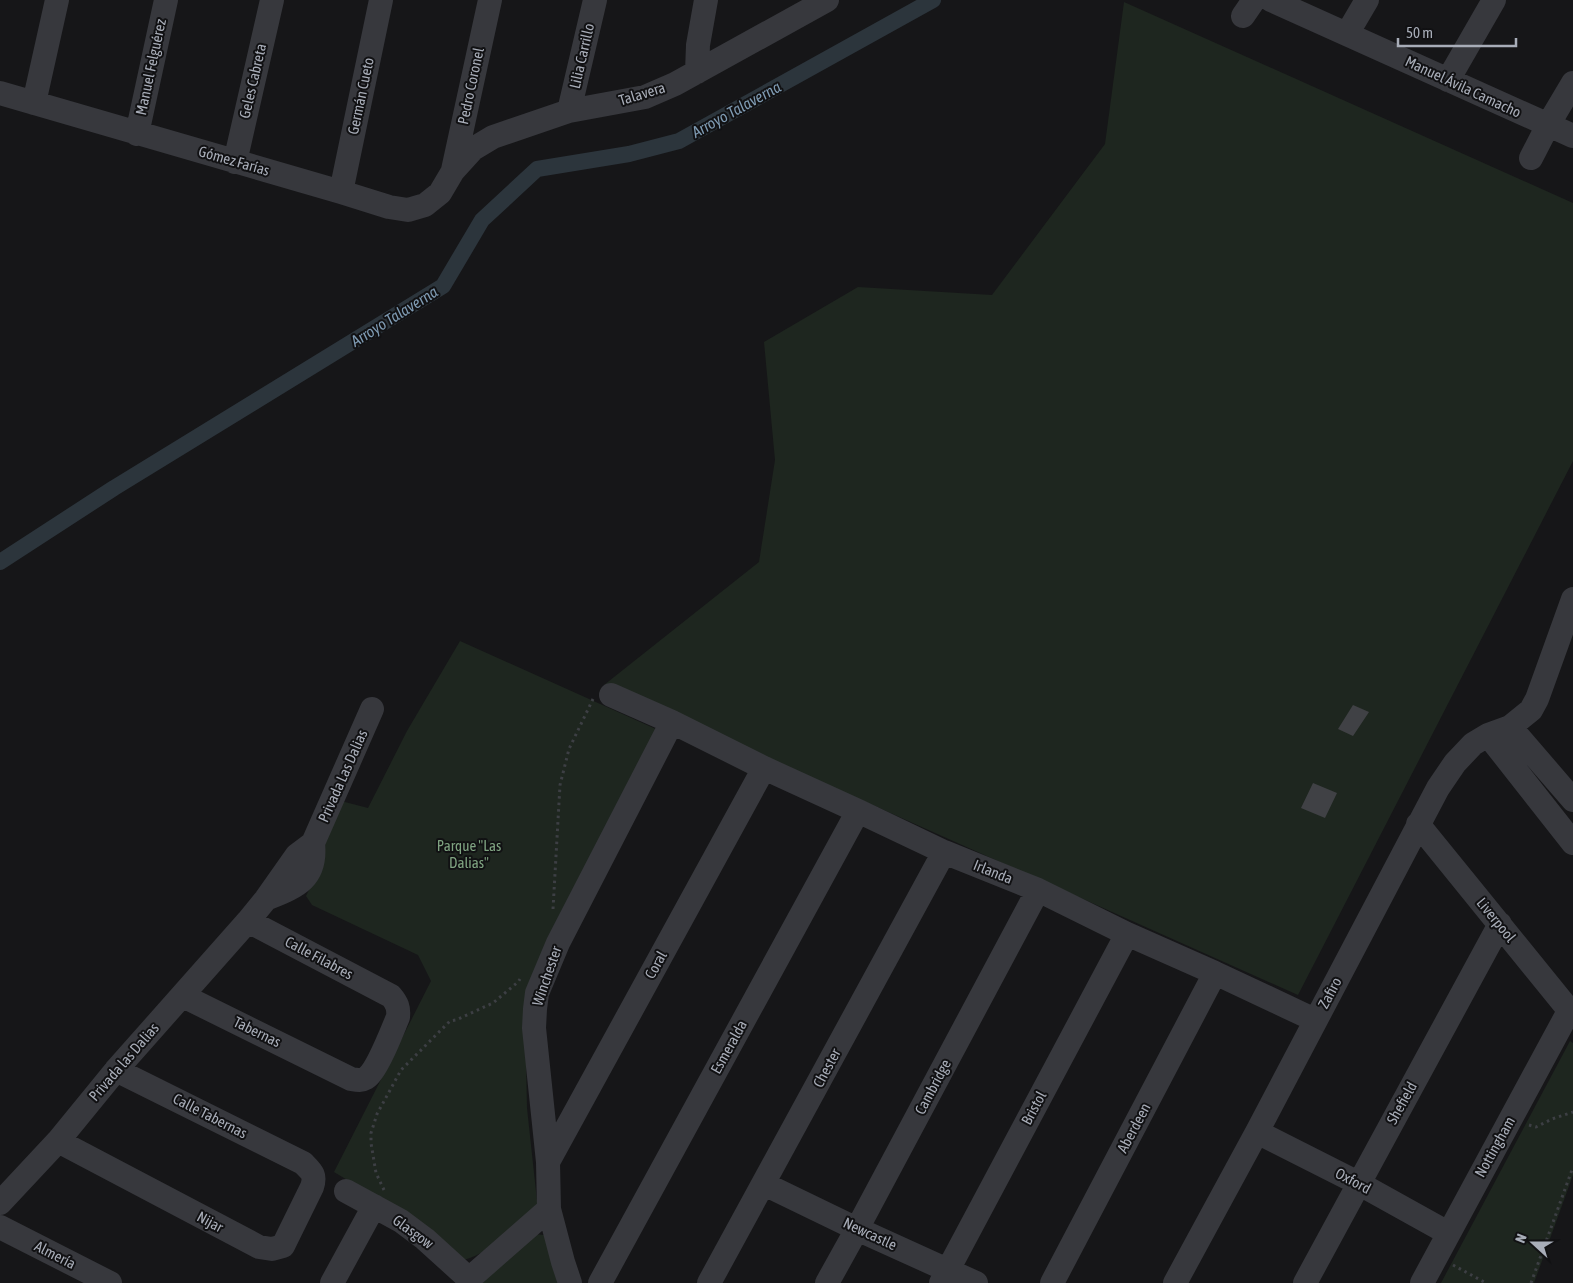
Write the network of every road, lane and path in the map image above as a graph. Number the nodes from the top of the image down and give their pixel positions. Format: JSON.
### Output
{"nodes":[{"id":1,"x":58,"y":0,"type":"edge"},
{"id":2,"x":166,"y":0,"type":"edge"},
{"id":3,"x":272,"y":0,"type":"edge"},
{"id":4,"x":381,"y":0,"type":"edge"},
{"id":5,"x":490,"y":0,"type":"edge"},
{"id":6,"x":595,"y":0,"type":"edge"},
{"id":7,"x":706,"y":0,"type":"edge"},
{"id":8,"x":827,"y":0,"type":"edge"},
{"id":9,"x":1271,"y":0,"type":"edge"},
{"id":10,"x":1367,"y":0,"type":"edge"},
{"id":11,"x":1494,"y":0,"type":"edge"},
{"id":12,"x":1348,"y":34,"type":"junction"},
{"id":13,"x":696,"y":72,"type":"junction"},
{"id":14,"x":1448,"y":80,"type":"junction"},
{"id":15,"x":1573,"y":83,"type":"edge"},
{"id":16,"x":0,"y":94,"type":"edge"},
{"id":17,"x":34,"y":103,"type":"junction"},
{"id":18,"x":569,"y":111,"type":"junction"},
{"id":19,"x":1548,"y":125,"type":"junction"},
{"id":20,"x":137,"y":134,"type":"junction"},
{"id":21,"x":1573,"y":136,"type":"edge"},
{"id":22,"x":1531,"y":158,"type":"dead end"},
{"id":23,"x":235,"y":162,"type":"junction"},
{"id":24,"x":453,"y":171,"type":"junction"},
{"id":25,"x":341,"y":192,"type":"junction"},
{"id":26,"x":1573,"y":599,"type":"edge"},
{"id":27,"x":611,"y":695,"type":"joint"},
{"id":28,"x":372,"y":709,"type":"dead end"},
{"id":29,"x":672,"y":722,"type":"junction"},
{"id":30,"x":1510,"y":727,"type":"junction"},
{"id":31,"x":1488,"y":735,"type":"junction"},
{"id":32,"x":764,"y":768,"type":"junction"},
{"id":33,"x":1573,"y":800,"type":"edge"},
{"id":34,"x":858,"y":810,"type":"junction"},
{"id":35,"x":1418,"y":824,"type":"junction"},
{"id":36,"x":1573,"y":844,"type":"edge"},
{"id":37,"x":944,"y":852,"type":"junction"},
{"id":38,"x":1038,"y":890,"type":"junction"},
{"id":39,"x":552,"y":914,"type":"dead end"},
{"id":40,"x":248,"y":921,"type":"junction"},
{"id":41,"x":1500,"y":924,"type":"junction"},
{"id":42,"x":1127,"y":934,"type":"junction"},
{"id":43,"x":1215,"y":973,"type":"junction"},
{"id":44,"x":523,"y":974,"type":"dead end"},
{"id":45,"x":183,"y":996,"type":"junction"},
{"id":46,"x":391,"y":996,"type":"joint"},
{"id":47,"x":1571,"y":1013,"type":"edge"},
{"id":48,"x":1315,"y":1020,"type":"junction"},
{"id":49,"x":116,"y":1070,"type":"junction"},
{"id":50,"x":1573,"y":1112,"type":"edge"},
{"id":51,"x":1528,"y":1124,"type":"dead end"},
{"id":52,"x":1257,"y":1132,"type":"junction"},
{"id":53,"x":58,"y":1141,"type":"junction"},
{"id":54,"x":548,"y":1162,"type":"junction"},
{"id":55,"x":303,"y":1163,"type":"joint"},
{"id":56,"x":1573,"y":1167,"type":"edge"},
{"id":57,"x":1358,"y":1183,"type":"junction"},
{"id":58,"x":764,"y":1184,"type":"junction"},
{"id":59,"x":5,"y":1191,"type":"edge"},
{"id":60,"x":346,"y":1191,"type":"dead end"},
{"id":61,"x":374,"y":1206,"type":"junction"},
{"id":62,"x":550,"y":1209,"type":"junction"},
{"id":63,"x":401,"y":1221,"type":"junction"},
{"id":64,"x":0,"y":1227,"type":"edge"},
{"id":65,"x":858,"y":1230,"type":"junction"},
{"id":66,"x":1448,"y":1233,"type":"junction"},
{"id":67,"x":1446,"y":1261,"type":"dead end"},
{"id":68,"x":944,"y":1276,"type":"edge"},
{"id":69,"x":463,"y":1279,"type":"edge"},
{"id":70,"x":110,"y":1283,"type":"edge"},
{"id":71,"x":332,"y":1283,"type":"edge"},
{"id":72,"x":570,"y":1283,"type":"edge"},
{"id":73,"x":600,"y":1283,"type":"edge"},
{"id":74,"x":709,"y":1283,"type":"edge"},
{"id":75,"x":828,"y":1283,"type":"edge"},
{"id":76,"x":976,"y":1283,"type":"edge"},
{"id":77,"x":1052,"y":1283,"type":"edge"},
{"id":78,"x":1175,"y":1283,"type":"edge"},
{"id":79,"x":1304,"y":1283,"type":"edge"},
{"id":80,"x":1422,"y":1283,"type":"edge"},
{"id":81,"x":1486,"y":1283,"type":"edge"},
{"id":82,"x":1530,"y":1283,"type":"edge"}],
"edges":[{"from":1,"to":17,"type":"street"},
{"from":2,"to":20,"type":"street","name":"Manuel Felguérez"},
{"from":3,"to":23,"type":"street","name":"Geles Cabreta"},
{"from":4,"to":25,"type":"street","name":"Germán Cueto"},
{"from":5,"to":24,"type":"street","name":"Pedro Coronel"},
{"from":6,"to":18,"type":"street","name":"Lilia Carrillo"},
{"from":7,"to":13,"type":"street"},
{"from":8,"to":13,"type":"street","name":"Talavera"},
{"from":9,"to":12,"type":"street","name":"Manuel Ávila Camacho"},
{"from":10,"to":12,"type":"street"},
{"from":11,"to":14,"type":"street"},
{"from":12,"to":14,"type":"street","name":"Manuel Ávila Camacho"},
{"from":13,"to":18,"type":"street","name":"Talavera"},
{"from":14,"to":19,"type":"street","name":"Manuel Ávila Camacho"},
{"from":15,"to":19,"type":"street"},
{"from":16,"to":17,"type":"street","name":"Gómez Farías"},
{"from":17,"to":20,"type":"street","name":"Gómez Farías"},
{"from":18,"to":24,"type":"street","name":"Talavera"},
{"from":19,"to":21,"type":"street","name":"Manuel Ávila Camacho"},
{"from":19,"to":22,"type":"street"},
{"from":20,"to":23,"type":"street","name":"Gómez Farías"},
{"from":23,"to":25,"type":"street","name":"Gómez Farías"},
{"from":24,"to":25,"type":"street","name":"Gómez Farías"},
{"from":26,"to":30,"type":"street"},
{"from":27,"to":29,"type":"street","name":"Irlanda"},
{"from":27,"to":39,"type":"path"},
{"from":28,"to":40,"type":"street","name":"Privada Las Dalias"},
{"from":29,"to":32,"type":"street","name":"Irlanda"},
{"from":29,"to":54,"type":"street","name":"Winchester"},
{"from":30,"to":31,"type":"street","name":"Zafiro"},
{"from":30,"to":33,"type":"street"},
{"from":31,"to":35,"type":"street","name":"Zafiro"},
{"from":31,"to":36,"type":"street"},
{"from":32,"to":34,"type":"street","name":"Irlanda"},
{"from":32,"to":54,"type":"street","name":"Coral"},
{"from":34,"to":37,"type":"street","name":"Irlanda"},
{"from":34,"to":73,"type":"street","name":"Esmeralda"},
{"from":35,"to":41,"type":"street","name":"Liverpool"},
{"from":35,"to":48,"type":"street","name":"Zafiro"},
{"from":37,"to":38,"type":"street","name":"Irlanda"},
{"from":37,"to":58,"type":"street","name":"Chester"},
{"from":38,"to":42,"type":"street","name":"Irlanda"},
{"from":38,"to":65,"type":"street","name":"Cambridge"},
{"from":40,"to":45,"type":"street","name":"Privada las Dalias"},
{"from":40,"to":46,"type":"street","name":"Calle Filabres"},
{"from":41,"to":47,"type":"street","name":"Liverpool"},
{"from":41,"to":57,"type":"street","name":"Shefield"},
{"from":42,"to":43,"type":"street","name":"Irlanda"},
{"from":42,"to":68,"type":"street","name":"Bristol"},
{"from":43,"to":48,"type":"street","name":"Irlanda"},
{"from":43,"to":77,"type":"street","name":"Aberdeen"},
{"from":44,"to":63,"type":"path"},
{"from":45,"to":46,"type":"street","name":"Tabernas"},
{"from":45,"to":49,"type":"street","name":"Privada las Dalias"},
{"from":47,"to":66,"type":"street","name":"Nottingham"},
{"from":48,"to":52,"type":"street","name":"Zafiro"},
{"from":49,"to":53,"type":"street","name":"Privada las Dalias"},
{"from":49,"to":55,"type":"street","name":"Calle Tabernas"},
{"from":50,"to":51,"type":"path"},
{"from":52,"to":57,"type":"street","name":"Oxford"},
{"from":52,"to":78,"type":"street","name":"Zafiro"},
{"from":53,"to":55,"type":"street","name":"Nijar"},
{"from":53,"to":59,"type":"street","name":"Privada las Dalias"},
{"from":54,"to":62,"type":"street","name":"Winchester"},
{"from":56,"to":82,"type":"path"},
{"from":57,"to":66,"type":"street","name":"Oxford"},
{"from":57,"to":79,"type":"street","name":"Shefield"},
{"from":58,"to":65,"type":"street","name":"Newcastle"},
{"from":58,"to":74,"type":"street","name":"Chester"},
{"from":60,"to":61,"type":"street","name":"Glasgow"},
{"from":61,"to":63,"type":"street","name":"Glasgow"},
{"from":61,"to":71,"type":"street"},
{"from":62,"to":69,"type":"street"},
{"from":62,"to":72,"type":"street","name":"Winchester"},
{"from":63,"to":69,"type":"street","name":"Glasgow"},
{"from":64,"to":70,"type":"street","name":"Almería"},
{"from":65,"to":68,"type":"street","name":"Newcastle"},
{"from":65,"to":75,"type":"street","name":"Cambridge"},
{"from":66,"to":80,"type":"street","name":"Nottingham"},
{"from":67,"to":81,"type":"path"},
{"from":68,"to":76,"type":"street","name":"Newcastle"}]}
